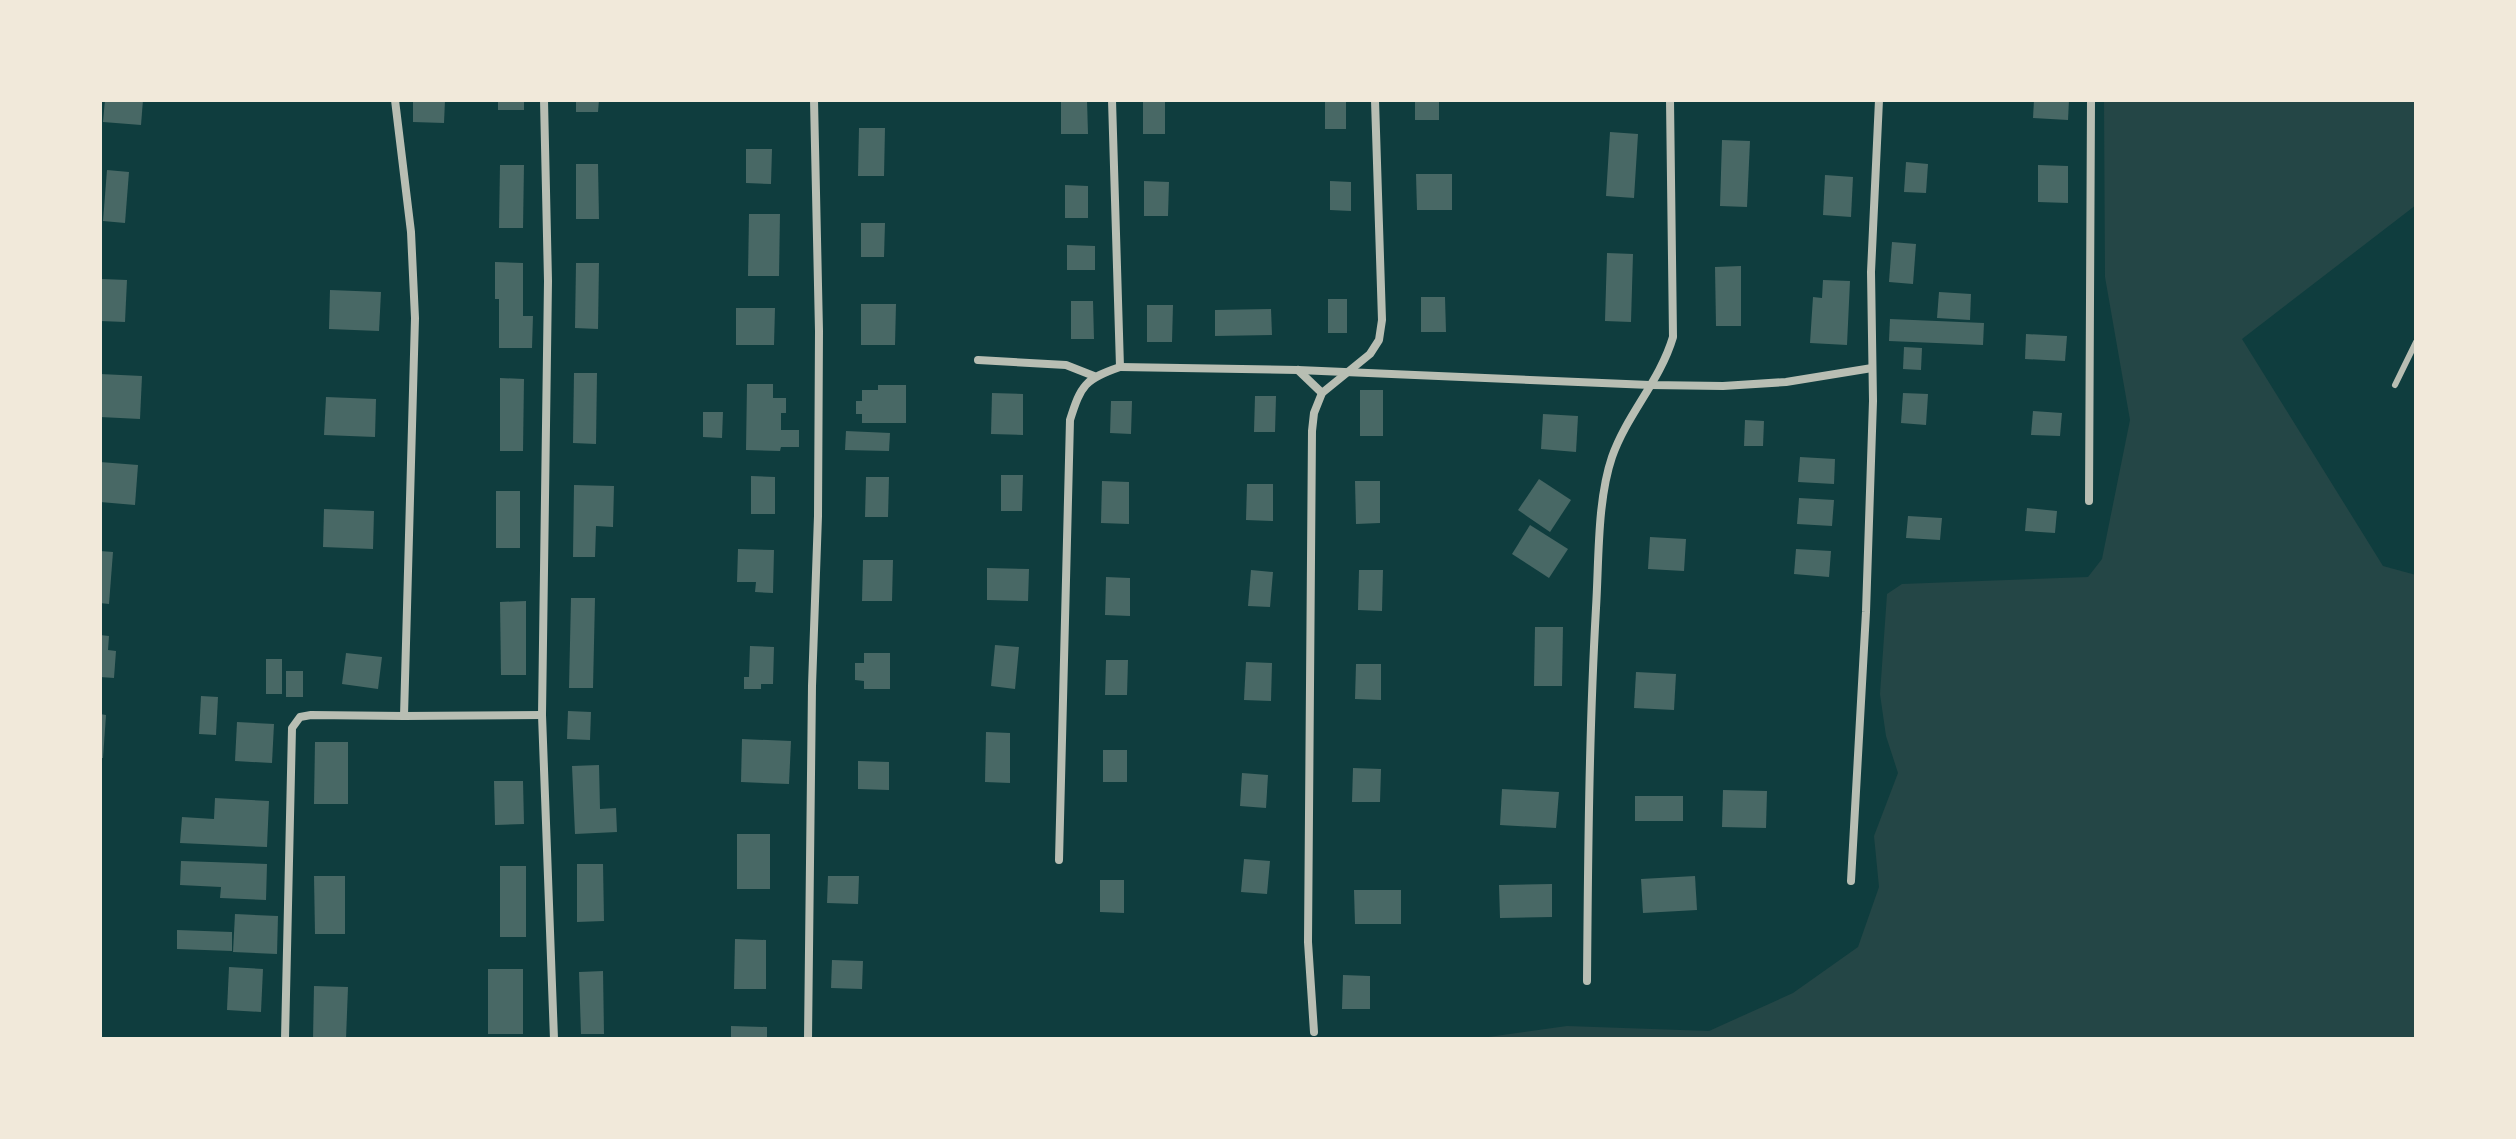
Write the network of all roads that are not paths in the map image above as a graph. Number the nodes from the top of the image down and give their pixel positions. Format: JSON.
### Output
{"nodes":[{"id":1,"x":395,"y":100,"type":"edge"},
{"id":2,"x":544,"y":100,"type":"edge"},
{"id":3,"x":814,"y":100,"type":"edge"},
{"id":4,"x":1112,"y":100,"type":"edge"},
{"id":5,"x":1375,"y":100,"type":"edge"},
{"id":6,"x":1670,"y":100,"type":"edge"},
{"id":7,"x":1879,"y":100,"type":"edge"},
{"id":8,"x":2091,"y":100,"type":"edge"},
{"id":9,"x":2416,"y":342,"type":"edge"},
{"id":10,"x":978,"y":360,"type":"dead end"},
{"id":11,"x":1120,"y":367,"type":"junction"},
{"id":12,"x":1872,"y":368,"type":"junction"},
{"id":13,"x":1298,"y":370,"type":"junction"},
{"id":14,"x":1346,"y":373,"type":"junction"},
{"id":15,"x":1094,"y":376,"type":"junction"},
{"id":16,"x":1650,"y":385,"type":"junction"},
{"id":17,"x":2395,"y":385,"type":"dead end"},
{"id":18,"x":1322,"y":393,"type":"junction"},
{"id":19,"x":2089,"y":501,"type":"dead end"},
{"id":20,"x":542,"y":715,"type":"junction"},
{"id":21,"x":404,"y":716,"type":"junction"},
{"id":22,"x":1059,"y":860,"type":"dead end"},
{"id":23,"x":1851,"y":881,"type":"dead end"},
{"id":24,"x":1587,"y":981,"type":"dead end"},
{"id":25,"x":1314,"y":1032,"type":"dead end"},
{"id":26,"x":285,"y":1039,"type":"edge"},
{"id":27,"x":554,"y":1039,"type":"edge"},
{"id":28,"x":808,"y":1039,"type":"edge"}],
"edges":[{"from":1,"to":21,"type":"street"},
{"from":2,"to":20,"type":"street"},
{"from":3,"to":28,"type":"street"},
{"from":4,"to":11,"type":"street"},
{"from":5,"to":14,"type":"street"},
{"from":6,"to":16,"type":"street"},
{"from":7,"to":12,"type":"street"},
{"from":8,"to":19,"type":"street"},
{"from":9,"to":17,"type":"lane"},
{"from":10,"to":15,"type":"street"},
{"from":11,"to":13,"type":"street"},
{"from":11,"to":15,"type":"street"},
{"from":12,"to":16,"type":"street"},
{"from":12,"to":23,"type":"street"},
{"from":13,"to":14,"type":"street"},
{"from":13,"to":18,"type":"street"},
{"from":14,"to":16,"type":"street"},
{"from":14,"to":18,"type":"street"},
{"from":15,"to":22,"type":"street"},
{"from":16,"to":24,"type":"street"},
{"from":18,"to":25,"type":"street"},
{"from":20,"to":21,"type":"street"},
{"from":20,"to":27,"type":"street"},
{"from":21,"to":26,"type":"street"}]}
